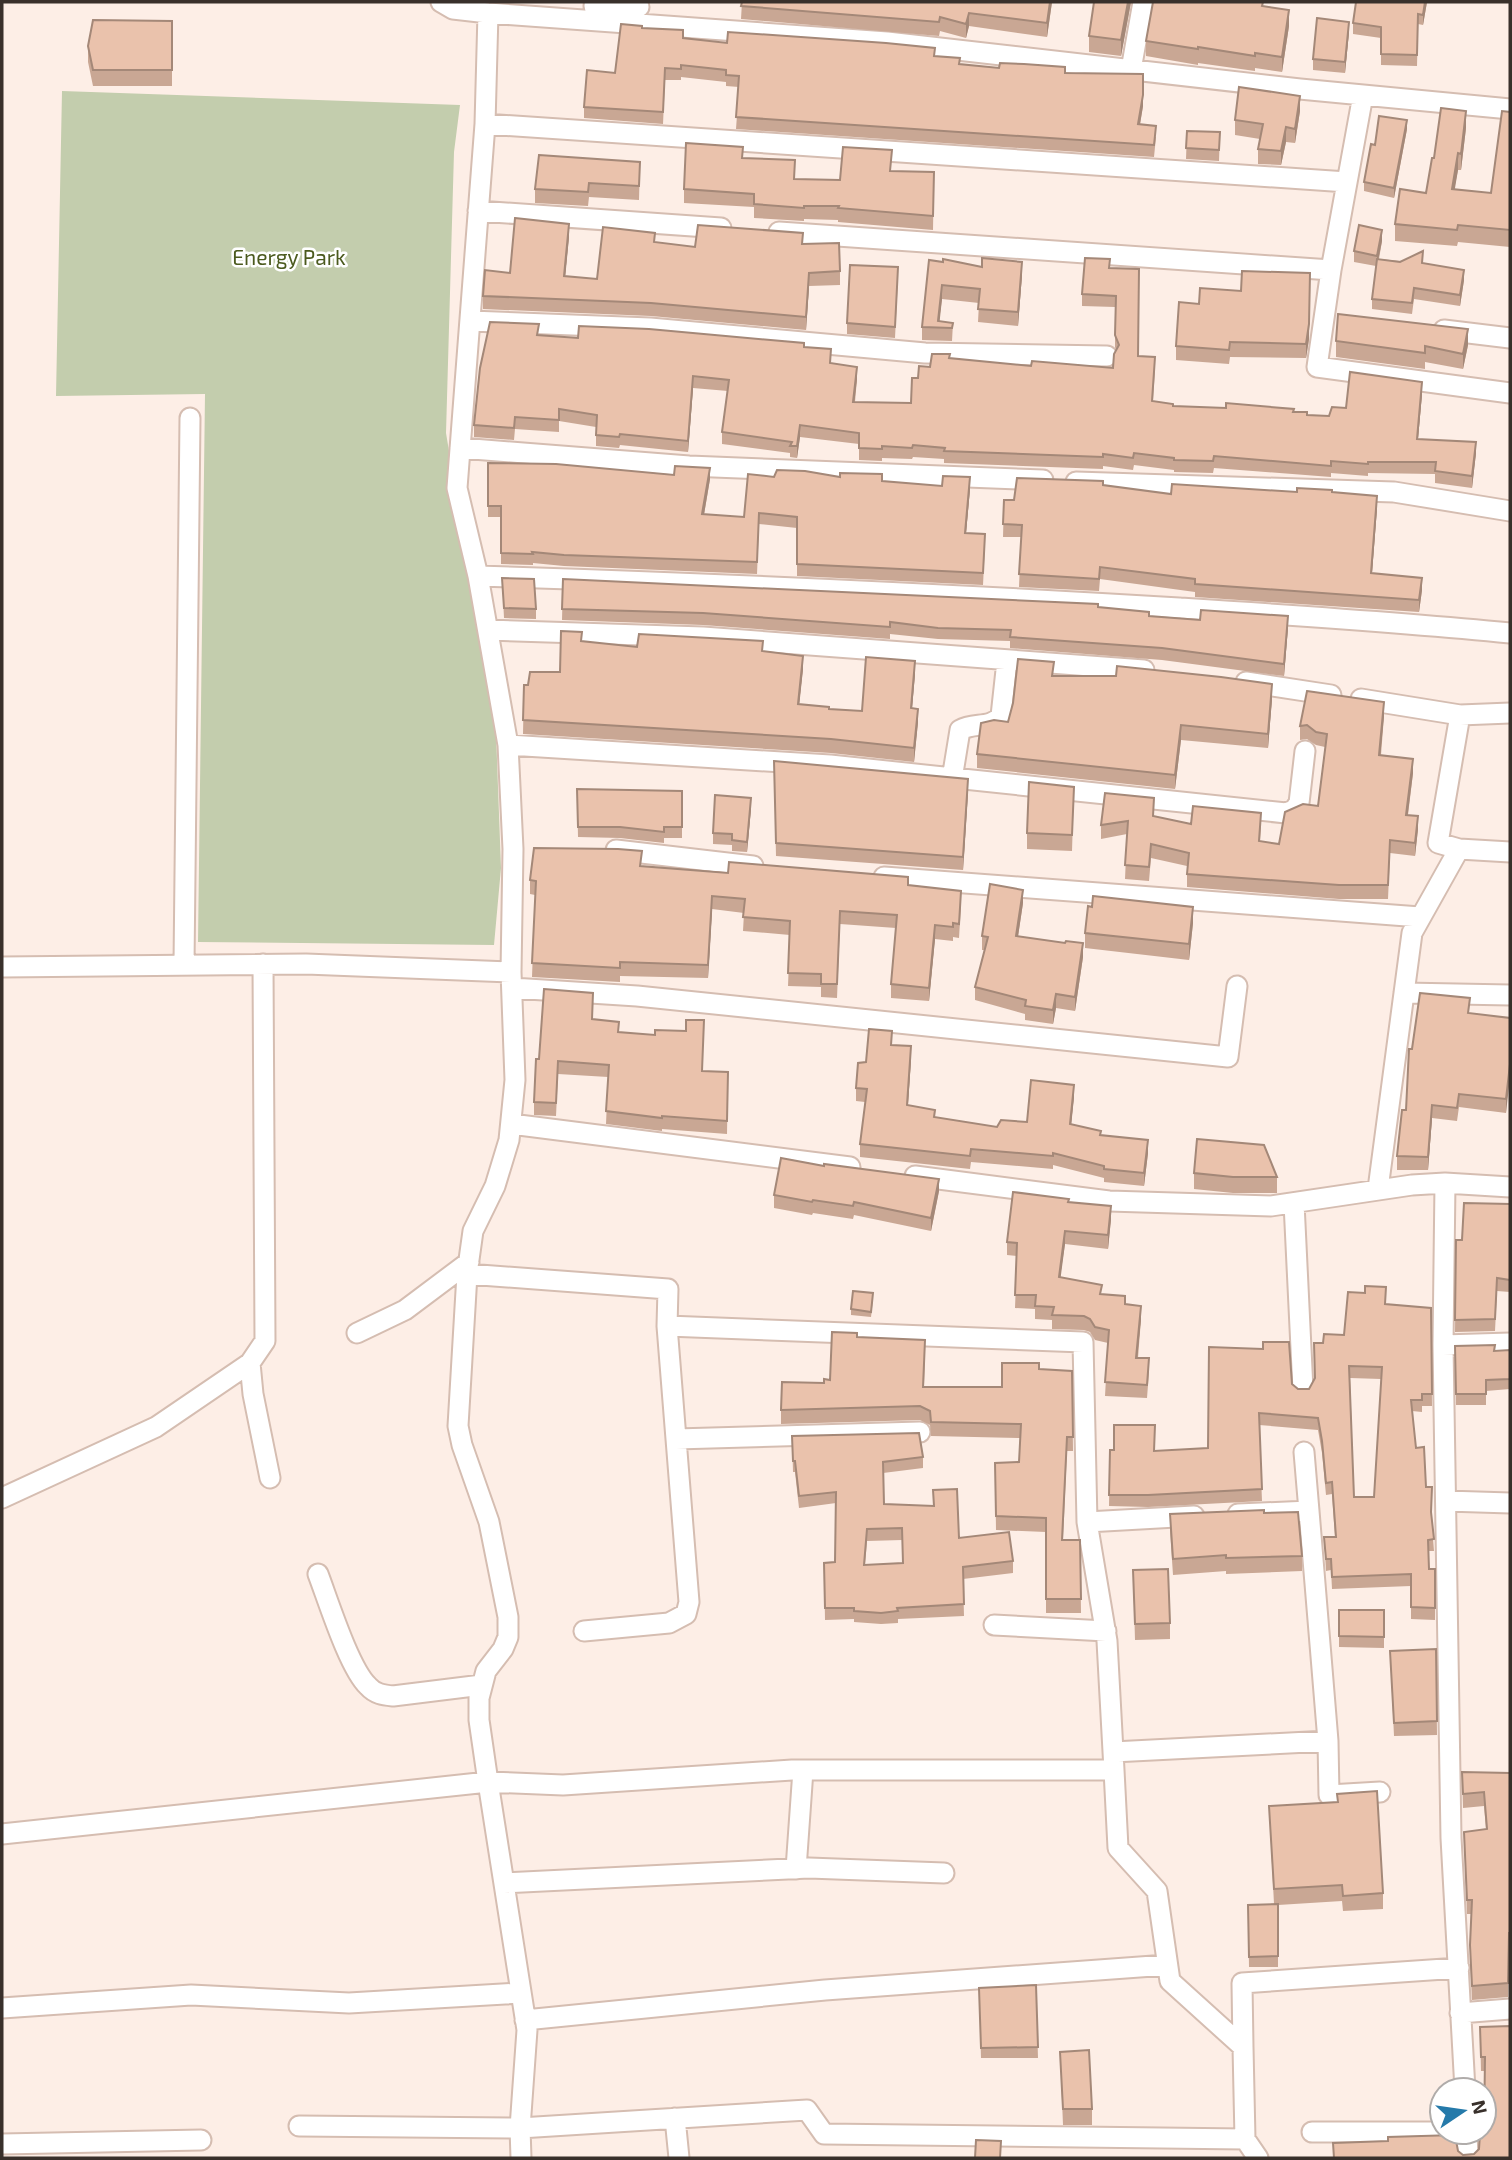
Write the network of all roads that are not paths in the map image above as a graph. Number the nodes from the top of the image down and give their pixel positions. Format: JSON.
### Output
{"nodes":[{"id":1,"x":441,"y":2,"type":"edge"},
{"id":2,"x":1143,"y":2,"type":"edge"},
{"id":3,"x":594,"y":6,"type":"dead end"},
{"id":4,"x":638,"y":11,"type":"edge"},
{"id":5,"x":488,"y":13,"type":"junction"},
{"id":6,"x":1131,"y":69,"type":"junction"},
{"id":7,"x":1363,"y":94,"type":"junction"},
{"id":8,"x":1510,"y":109,"type":"edge"},
{"id":9,"x":485,"y":124,"type":"junction"},
{"id":10,"x":1347,"y":182,"type":"junction"},
{"id":11,"x":478,"y":211,"type":"junction"},
{"id":12,"x":739,"y":229,"type":"edge"},
{"id":13,"x":767,"y":231,"type":"edge"},
{"id":14,"x":1331,"y":270,"type":"junction"},
{"id":15,"x":470,"y":321,"type":"junction"},
{"id":16,"x":1431,"y":329,"type":"edge"},
{"id":17,"x":1510,"y":338,"type":"edge"},
{"id":18,"x":1107,"y":356,"type":"dead end"},
{"id":19,"x":1510,"y":393,"type":"edge"},
{"id":20,"x":190,"y":418,"type":"dead end"},
{"id":21,"x":460,"y":447,"type":"junction"},
{"id":22,"x":1510,"y":511,"type":"edge"},
{"id":23,"x":478,"y":576,"type":"junction"},
{"id":24,"x":488,"y":630,"type":"junction"},
{"id":25,"x":1510,"y":633,"type":"edge"},
{"id":26,"x":1006,"y":661,"type":"junction"},
{"id":27,"x":1161,"y":672,"type":"edge"},
{"id":28,"x":1223,"y":679,"type":"edge"},
{"id":29,"x":1510,"y":713,"type":"edge"},
{"id":30,"x":1461,"y":715,"type":"junction"},
{"id":31,"x":508,"y":745,"type":"junction"},
{"id":32,"x":1305,"y":751,"type":"dead end"},
{"id":33,"x":952,"y":779,"type":"junction"},
{"id":34,"x":1459,"y":849,"type":"junction"},
{"id":35,"x":593,"y":850,"type":"edge"},
{"id":36,"x":1510,"y":852,"type":"edge"},
{"id":37,"x":774,"y":868,"type":"edge"},
{"id":38,"x":870,"y":876,"type":"edge"},
{"id":39,"x":1420,"y":917,"type":"junction"},
{"id":40,"x":263,"y":964,"type":"junction"},
{"id":41,"x":184,"y":965,"type":"junction"},
{"id":42,"x":2,"y":967,"type":"edge"},
{"id":43,"x":512,"y":980,"type":"junction"},
{"id":44,"x":1237,"y":986,"type":"dead end"},
{"id":45,"x":1404,"y":992,"type":"junction"},
{"id":46,"x":1510,"y":995,"type":"edge"},
{"id":47,"x":511,"y":1124,"type":"junction"},
{"id":48,"x":864,"y":1169,"type":"edge"},
{"id":49,"x":892,"y":1173,"type":"edge"},
{"id":50,"x":1445,"y":1183,"type":"junction"},
{"id":51,"x":1510,"y":1187,"type":"edge"},
{"id":52,"x":1378,"y":1189,"type":"junction"},
{"id":53,"x":1294,"y":1203,"type":"junction"},
{"id":54,"x":468,"y":1268,"type":"junction"},
{"id":55,"x":667,"y":1326,"type":"junction"},
{"id":56,"x":358,"y":1333,"type":"dead end"},
{"id":57,"x":1510,"y":1343,"type":"edge"},
{"id":58,"x":1443,"y":1345,"type":"junction"},
{"id":59,"x":250,"y":1363,"type":"junction"},
{"id":60,"x":1303,"y":1390,"type":"edge"},
{"id":61,"x":920,"y":1432,"type":"edge"},
{"id":62,"x":676,"y":1439,"type":"junction"},
{"id":63,"x":1304,"y":1452,"type":"dead end"},
{"id":64,"x":270,"y":1478,"type":"dead end"},
{"id":65,"x":2,"y":1498,"type":"edge"},
{"id":66,"x":1446,"y":1500,"type":"junction"},
{"id":67,"x":1510,"y":1503,"type":"edge"},
{"id":68,"x":1309,"y":1511,"type":"junction"},
{"id":69,"x":1087,"y":1522,"type":"junction"},
{"id":70,"x":318,"y":1574,"type":"dead end"},
{"id":71,"x":993,"y":1625,"type":"dead end"},
{"id":72,"x":584,"y":1631,"type":"dead end"},
{"id":73,"x":1105,"y":1631,"type":"junction"},
{"id":74,"x":482,"y":1685,"type":"junction"},
{"id":75,"x":1328,"y":1741,"type":"junction"},
{"id":76,"x":1114,"y":1761,"type":"junction"},
{"id":77,"x":803,"y":1770,"type":"junction"},
{"id":78,"x":1450,"y":1774,"type":"junction"},
{"id":79,"x":1474,"y":1774,"type":"edge"},
{"id":80,"x":488,"y":1782,"type":"junction"},
{"id":81,"x":1380,"y":1792,"type":"edge"},
{"id":82,"x":2,"y":1834,"type":"edge"},
{"id":83,"x":796,"y":1869,"type":"junction"},
{"id":84,"x":944,"y":1873,"type":"dead end"},
{"id":85,"x":504,"y":1883,"type":"junction"},
{"id":86,"x":1167,"y":1965,"type":"junction"},
{"id":87,"x":1459,"y":1968,"type":"junction"},
{"id":88,"x":521,"y":1993,"type":"junction"},
{"id":89,"x":2,"y":2008,"type":"edge"},
{"id":90,"x":1510,"y":2009,"type":"edge"},
{"id":91,"x":1460,"y":2013,"type":"junction"},
{"id":92,"x":525,"y":2020,"type":"junction"},
{"id":93,"x":1243,"y":2047,"type":"junction"},
{"id":94,"x":1464,"y":2076,"type":"edge"},
{"id":95,"x":675,"y":2118,"type":"junction"},
{"id":96,"x":299,"y":2126,"type":"dead end"},
{"id":97,"x":520,"y":2129,"type":"junction"},
{"id":98,"x":1312,"y":2132,"type":"dead end"},
{"id":99,"x":1428,"y":2132,"type":"edge"},
{"id":100,"x":1245,"y":2138,"type":"junction"},
{"id":101,"x":201,"y":2140,"type":"dead end"},
{"id":102,"x":2,"y":2144,"type":"edge"},
{"id":103,"x":521,"y":2158,"type":"edge"},
{"id":104,"x":679,"y":2158,"type":"edge"},
{"id":105,"x":1258,"y":2158,"type":"edge"}],
"edges":[{"from":1,"to":5,"type":"street"},
{"from":2,"to":6,"type":"street"},
{"from":3,"to":4,"type":"street"},
{"from":4,"to":5,"type":"street"},
{"from":4,"to":6,"type":"street"},
{"from":5,"to":9,"type":"street"},
{"from":6,"to":7,"type":"street"},
{"from":7,"to":8,"type":"street"},
{"from":7,"to":10,"type":"street"},
{"from":9,"to":10,"type":"street"},
{"from":9,"to":11,"type":"street"},
{"from":10,"to":14,"type":"street"},
{"from":11,"to":12,"type":"street"},
{"from":11,"to":15,"type":"street"},
{"from":13,"to":14,"type":"street"},
{"from":14,"to":19,"type":"street"},
{"from":15,"to":18,"type":"street"},
{"from":15,"to":21,"type":"street"},
{"from":16,"to":17,"type":"street"},
{"from":20,"to":41,"type":"street"},
{"from":21,"to":22,"type":"street"},
{"from":21,"to":23,"type":"street"},
{"from":23,"to":24,"type":"street"},
{"from":23,"to":25,"type":"street"},
{"from":24,"to":26,"type":"street"},
{"from":24,"to":31,"type":"street"},
{"from":26,"to":27,"type":"street"},
{"from":26,"to":33,"type":"street"},
{"from":28,"to":30,"type":"street"},
{"from":29,"to":30,"type":"street"},
{"from":30,"to":34,"type":"street"},
{"from":31,"to":33,"type":"street"},
{"from":31,"to":43,"type":"street"},
{"from":32,"to":33,"type":"street"},
{"from":34,"to":36,"type":"street"},
{"from":34,"to":39,"type":"street"},
{"from":35,"to":37,"type":"street"},
{"from":38,"to":39,"type":"street"},
{"from":39,"to":45,"type":"street"},
{"from":40,"to":41,"type":"street"},
{"from":40,"to":43,"type":"street"},
{"from":40,"to":59,"type":"street"},
{"from":41,"to":42,"type":"street"},
{"from":43,"to":44,"type":"street"},
{"from":43,"to":47,"type":"street"},
{"from":45,"to":46,"type":"street"},
{"from":45,"to":52,"type":"street"},
{"from":47,"to":48,"type":"street"},
{"from":47,"to":54,"type":"street"},
{"from":49,"to":53,"type":"street"},
{"from":50,"to":51,"type":"street"},
{"from":50,"to":52,"type":"street"},
{"from":50,"to":58,"type":"street"},
{"from":52,"to":53,"type":"street"},
{"from":53,"to":60,"type":"street"},
{"from":54,"to":55,"type":"street"},
{"from":54,"to":56,"type":"street"},
{"from":54,"to":74,"type":"street"},
{"from":55,"to":62,"type":"street"},
{"from":55,"to":69,"type":"street"},
{"from":57,"to":58,"type":"street"},
{"from":58,"to":66,"type":"street"},
{"from":59,"to":64,"type":"street"},
{"from":59,"to":65,"type":"street"},
{"from":61,"to":62,"type":"street"},
{"from":62,"to":72,"type":"street"},
{"from":63,"to":68,"type":"street"},
{"from":66,"to":67,"type":"street"},
{"from":66,"to":78,"type":"street"},
{"from":68,"to":69,"type":"street"},
{"from":68,"to":75,"type":"street"},
{"from":69,"to":73,"type":"street"},
{"from":70,"to":74,"type":"street"},
{"from":71,"to":73,"type":"street"},
{"from":73,"to":76,"type":"street"},
{"from":74,"to":80,"type":"street"},
{"from":75,"to":76,"type":"street"},
{"from":75,"to":81,"type":"street"},
{"from":76,"to":77,"type":"street"},
{"from":76,"to":86,"type":"street"},
{"from":77,"to":80,"type":"street"},
{"from":77,"to":83,"type":"street"},
{"from":78,"to":79,"type":"street"},
{"from":78,"to":87,"type":"street"},
{"from":80,"to":82,"type":"street"},
{"from":80,"to":85,"type":"street"},
{"from":83,"to":84,"type":"street"},
{"from":83,"to":85,"type":"street"},
{"from":85,"to":88,"type":"street"},
{"from":86,"to":92,"type":"street"},
{"from":86,"to":93,"type":"street"},
{"from":87,"to":91,"type":"street"},
{"from":87,"to":93,"type":"street"},
{"from":88,"to":89,"type":"street"},
{"from":88,"to":92,"type":"street"},
{"from":90,"to":91,"type":"street"},
{"from":91,"to":94,"type":"street"},
{"from":92,"to":97,"type":"street"},
{"from":93,"to":100,"type":"street"},
{"from":95,"to":97,"type":"street"},
{"from":95,"to":100,"type":"street"},
{"from":95,"to":104,"type":"street"},
{"from":96,"to":97,"type":"street"},
{"from":97,"to":103,"type":"street"},
{"from":98,"to":99,"type":"street"},
{"from":100,"to":105,"type":"street"},
{"from":101,"to":102,"type":"street"}]}
